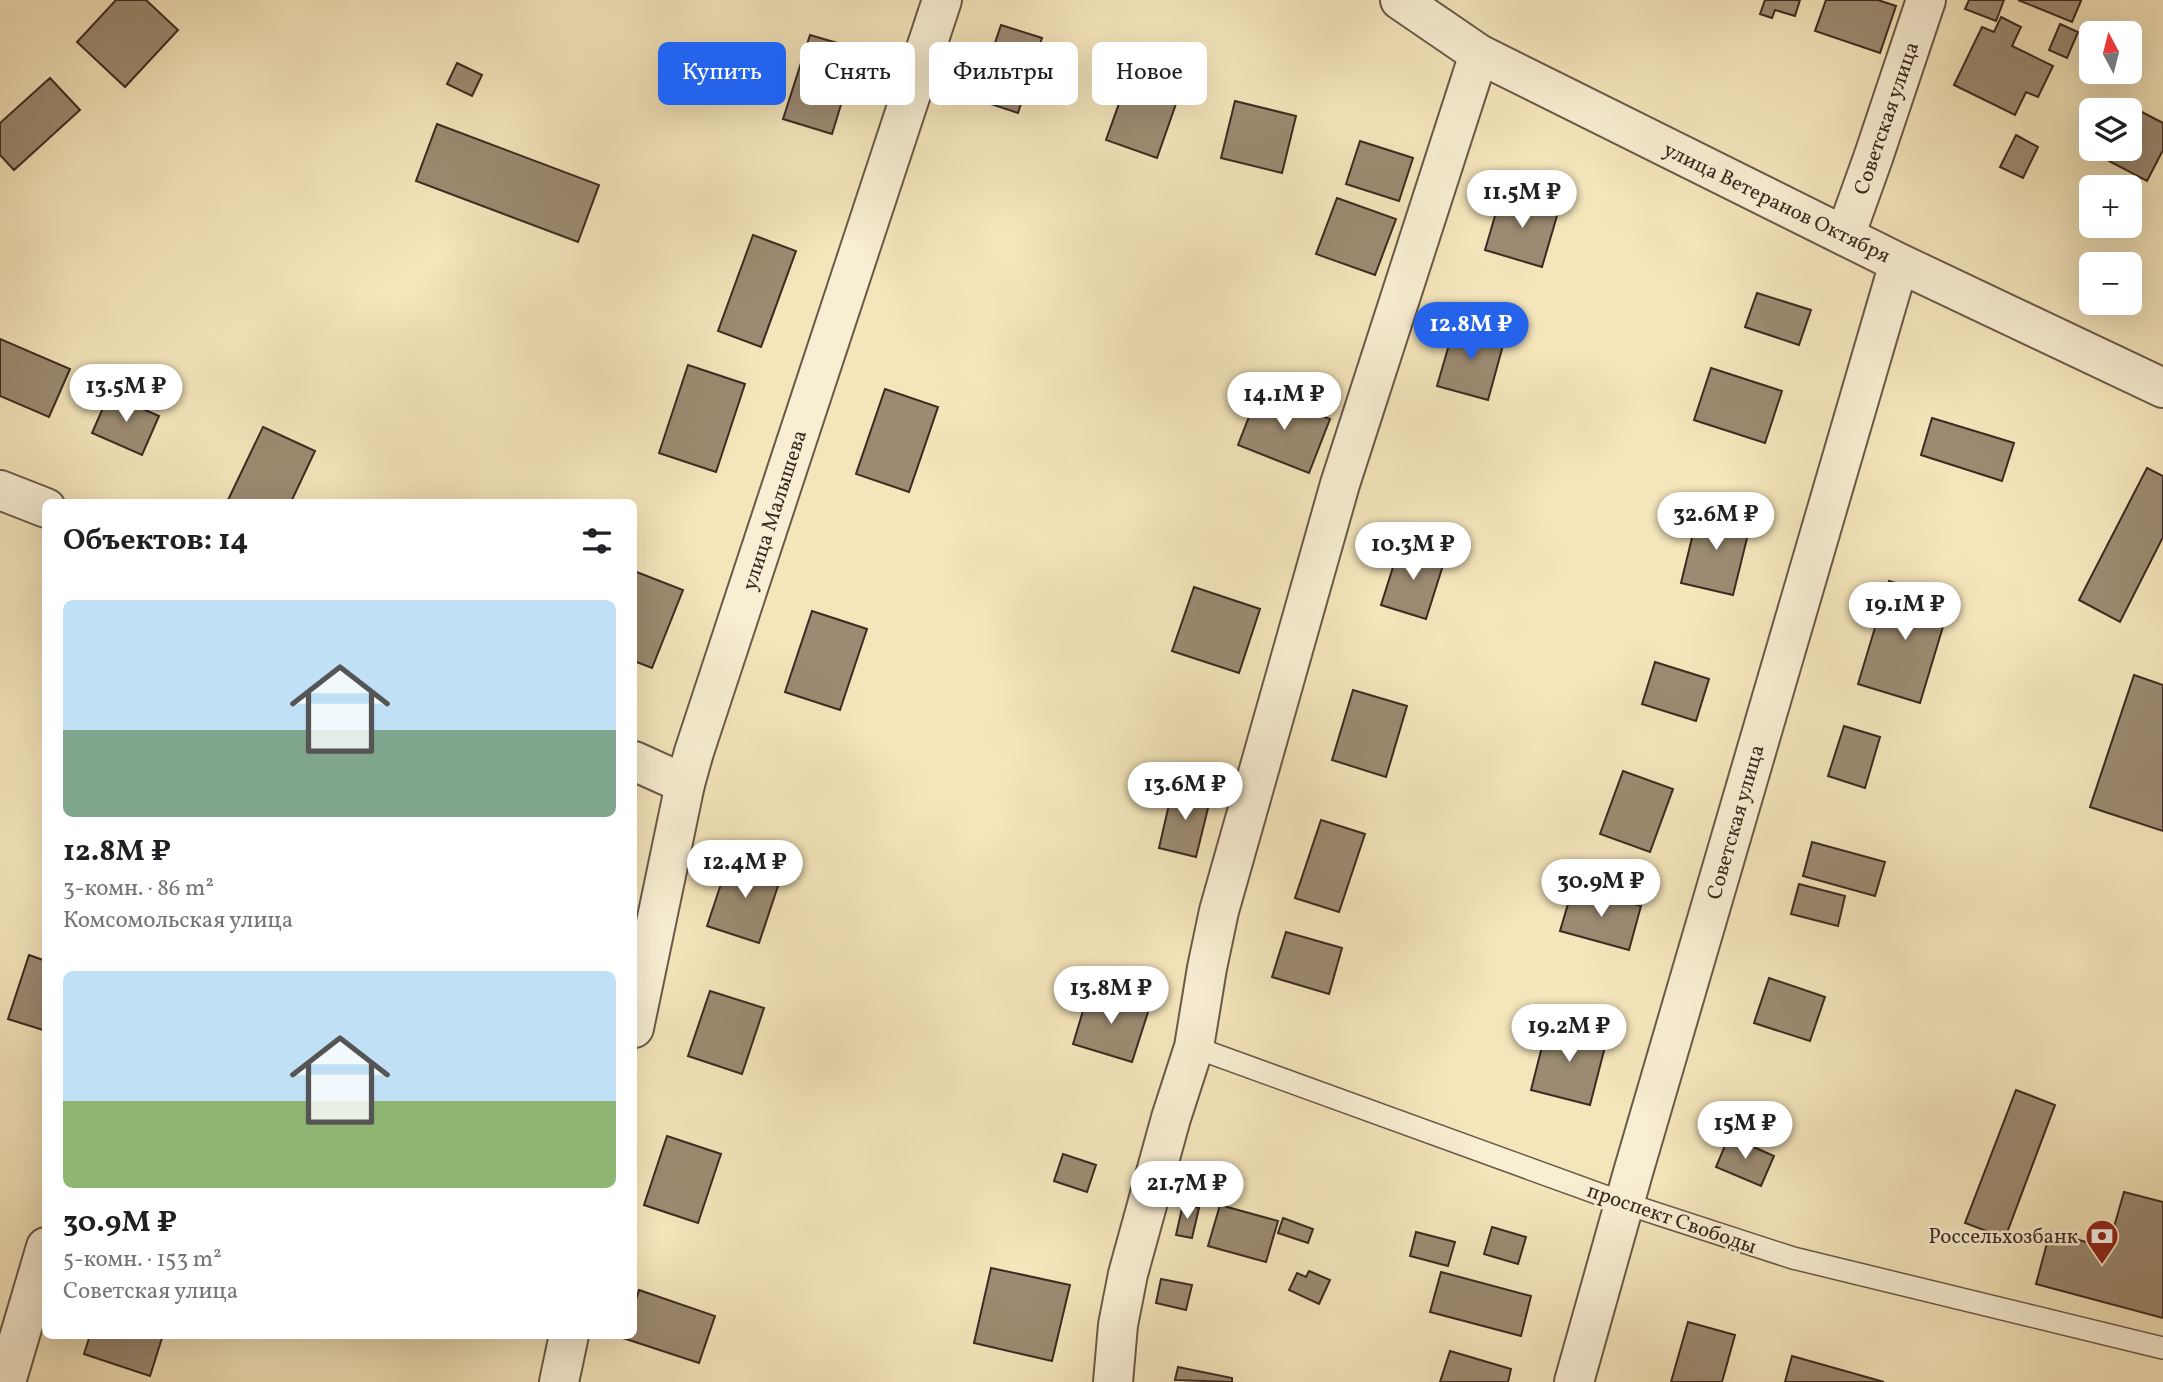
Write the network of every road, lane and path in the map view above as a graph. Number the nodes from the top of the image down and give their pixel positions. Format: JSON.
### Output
{"nodes":[{"id":1,"x":942,"y":0,"type":"edge"},
{"id":2,"x":1400,"y":0,"type":"edge"},
{"id":3,"x":1926,"y":0,"type":"edge"},
{"id":4,"x":1479,"y":54,"type":"junction"},
{"id":5,"x":1844,"y":236,"type":"junction"},
{"id":6,"x":1899,"y":263,"type":"junction"},
{"id":7,"x":2163,"y":388,"type":"edge"},
{"id":8,"x":0,"y":490,"type":"edge"},
{"id":9,"x":42,"y":506,"type":"edge"},
{"id":10,"x":637,"y":762,"type":"edge"},
{"id":11,"x":685,"y":784,"type":"junction"},
{"id":12,"x":637,"y":1014,"type":"edge"},
{"id":13,"x":1194,"y":1047,"type":"junction"},
{"id":14,"x":1624,"y":1203,"type":"junction"},
{"id":15,"x":42,"y":1260,"type":"edge"},
{"id":16,"x":568,"y":1339,"type":"edge"},
{"id":17,"x":2163,"y":1348,"type":"edge"},
{"id":18,"x":6,"y":1382,"type":"edge"},
{"id":19,"x":559,"y":1382,"type":"edge"},
{"id":20,"x":1113,"y":1382,"type":"edge"},
{"id":21,"x":1574,"y":1382,"type":"edge"}],
"edges":[{"from":1,"to":11,"type":"street","name":"улица Малышева"},
{"from":2,"to":4,"type":"street","name":"улица Ветеранов Октября"},
{"from":3,"to":5,"type":"street","name":"Советская улица"},
{"from":4,"to":5,"type":"street","name":"улица Ветеранов Октября"},
{"from":4,"to":13,"type":"street"},
{"from":5,"to":6,"type":"street","name":"улица Ветеранов Октября"},
{"from":6,"to":7,"type":"street","name":"улица Ветеранов Октября"},
{"from":6,"to":14,"type":"street","name":"Советская улица"},
{"from":8,"to":9,"type":"street"},
{"from":10,"to":11,"type":"street"},
{"from":11,"to":12,"type":"street","name":"улица Малышева"},
{"from":13,"to":14,"type":"lane","name":"проспект Свободы"},
{"from":13,"to":20,"type":"street"},
{"from":14,"to":17,"type":"lane","name":"проспект Свободы"},
{"from":14,"to":21,"type":"street","name":"Советская улица"},
{"from":15,"to":18,"type":"street"},
{"from":16,"to":19,"type":"street"}]}
